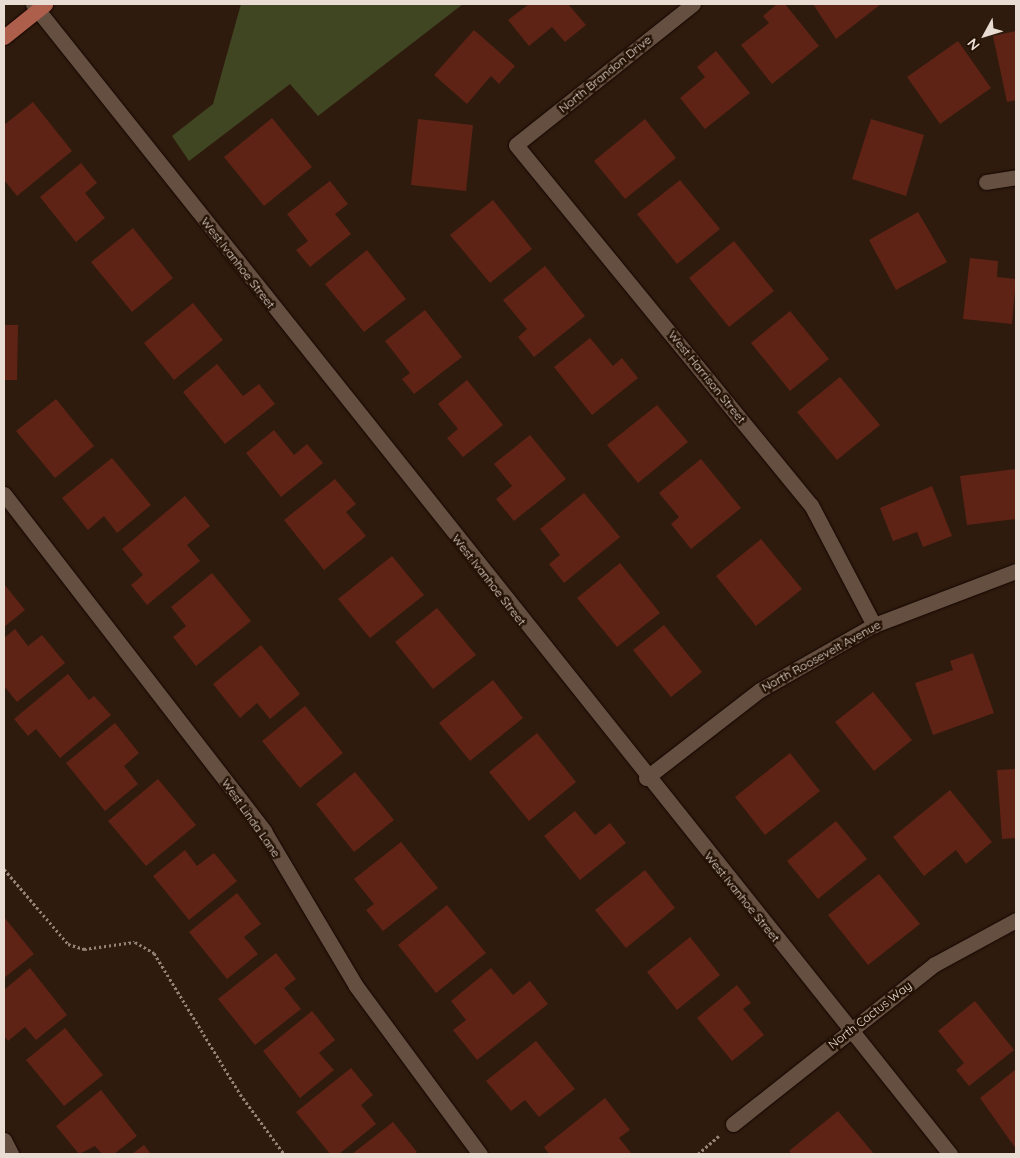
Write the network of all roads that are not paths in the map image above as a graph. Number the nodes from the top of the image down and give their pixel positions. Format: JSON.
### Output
{"nodes":[{"id":1,"x":693,"y":4,"type":"edge"},
{"id":2,"x":39,"y":6,"type":"edge"},
{"id":3,"x":4,"y":36,"type":"edge"},
{"id":4,"x":516,"y":145,"type":"joint"},
{"id":5,"x":1016,"y":177,"type":"edge"},
{"id":6,"x":986,"y":182,"type":"dead end"},
{"id":7,"x":4,"y":494,"type":"edge"},
{"id":8,"x":1016,"y":571,"type":"edge"},
{"id":9,"x":874,"y":625,"type":"junction"},
{"id":10,"x":646,"y":778,"type":"junction"},
{"id":11,"x":1016,"y":920,"type":"edge"},
{"id":12,"x":849,"y":1029,"type":"junction"},
{"id":13,"x":733,"y":1124,"type":"road end"},
{"id":14,"x":4,"y":1140,"type":"edge"},
{"id":15,"x":11,"y":1154,"type":"edge"},
{"id":16,"x":480,"y":1154,"type":"edge"},
{"id":17,"x":950,"y":1154,"type":"edge"}],
"edges":[{"from":1,"to":4,"type":"street","name":"North Brandon Drive"},
{"from":2,"to":3,"type":"main road"},
{"from":2,"to":10,"type":"street","name":"West Ivanhoe Street"},
{"from":4,"to":9,"type":"street","name":"West Harrison Street"},
{"from":5,"to":6,"type":"street"},
{"from":7,"to":16,"type":"street","name":"West Linda Lane"},
{"from":8,"to":9,"type":"street","name":"North Roosevelt Avenue"},
{"from":9,"to":10,"type":"street","name":"North Roosevelt Avenue"},
{"from":10,"to":12,"type":"street","name":"West Ivanhoe Street"},
{"from":11,"to":12,"type":"street","name":"North Cactus Way"},
{"from":12,"to":13,"type":"street","name":"North Cactus Way"},
{"from":12,"to":17,"type":"street","name":"West Ivanhoe Street"},
{"from":14,"to":15,"type":"street"}]}
